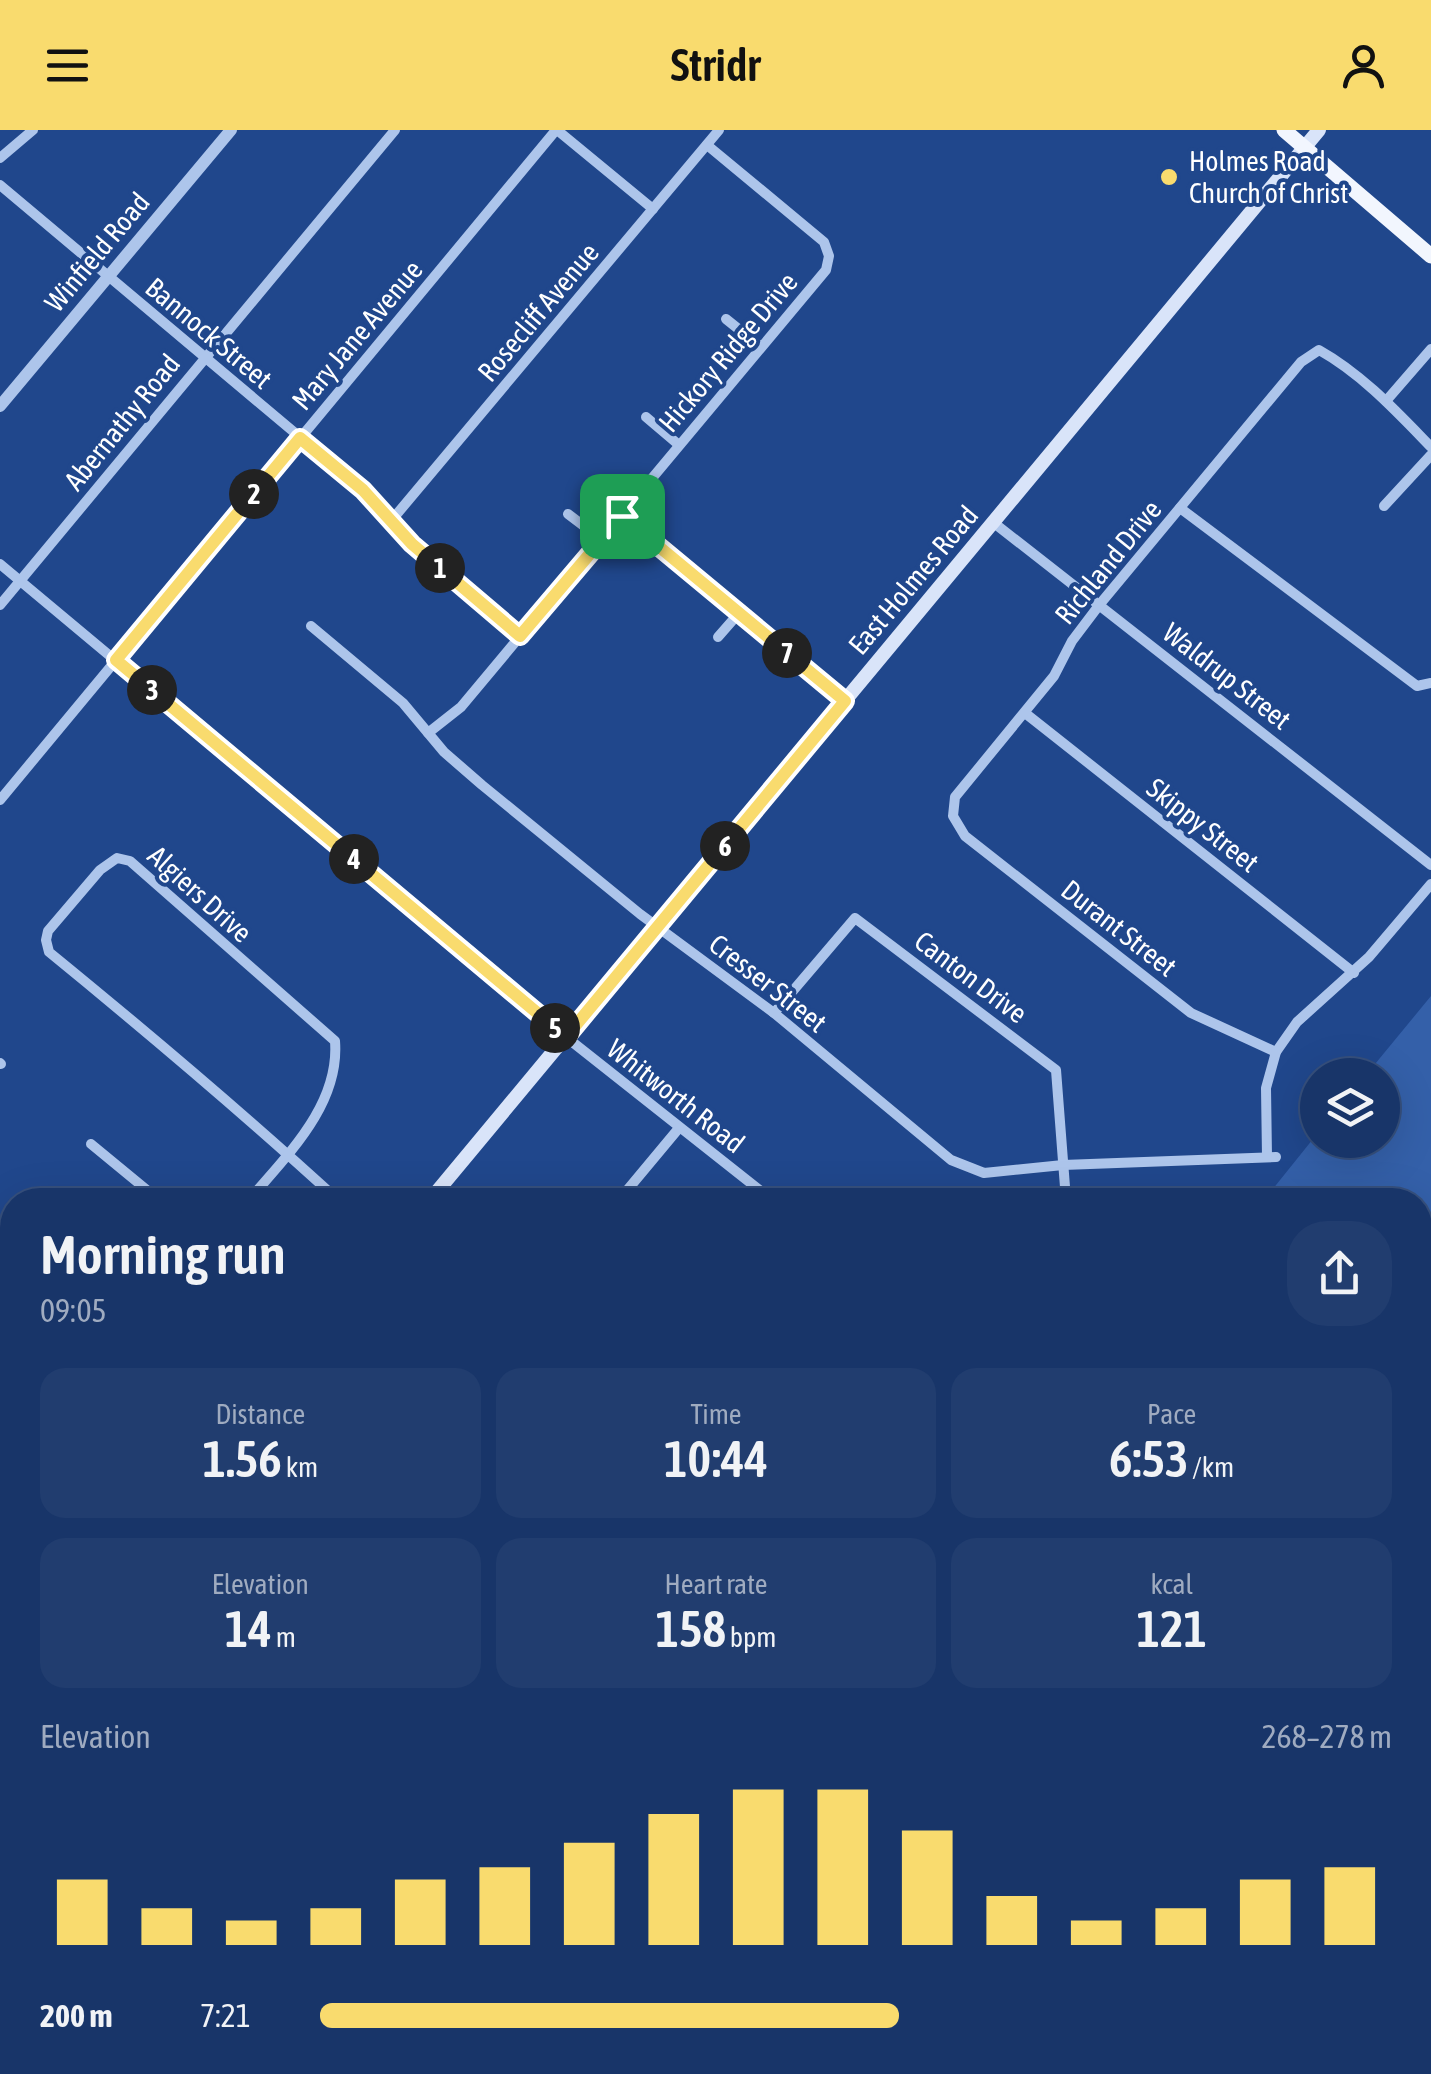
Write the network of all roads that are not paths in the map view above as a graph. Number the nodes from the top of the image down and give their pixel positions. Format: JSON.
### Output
{"nodes":[{"id":1,"x":33,"y":130,"type":"edge"},
{"id":2,"x":232,"y":130,"type":"edge"},
{"id":3,"x":395,"y":130,"type":"edge"},
{"id":4,"x":556,"y":130,"type":"edge"},
{"id":5,"x":719,"y":130,"type":"edge"},
{"id":6,"x":1284,"y":130,"type":"edge"},
{"id":7,"x":1319,"y":130,"type":"edge"},
{"id":8,"x":707,"y":145,"type":"junction"},
{"id":9,"x":1305,"y":148,"type":"junction"},
{"id":10,"x":0,"y":158,"type":"edge"},
{"id":11,"x":0,"y":186,"type":"edge"},
{"id":12,"x":653,"y":209,"type":"junction"},
{"id":13,"x":1431,"y":256,"type":"edge"},
{"id":14,"x":108,"y":278,"type":"junction"},
{"id":15,"x":726,"y":319,"type":"dead end"},
{"id":16,"x":761,"y":347,"type":"junction"},
{"id":17,"x":1431,"y":349,"type":"edge"},
{"id":18,"x":204,"y":358,"type":"junction"},
{"id":19,"x":1386,"y":401,"type":"junction"},
{"id":20,"x":0,"y":406,"type":"edge"},
{"id":21,"x":646,"y":417,"type":"dead end"},
{"id":22,"x":300,"y":438,"type":"junction"},
{"id":23,"x":679,"y":445,"type":"junction"},
{"id":24,"x":1431,"y":451,"type":"edge"},
{"id":25,"x":1384,"y":506,"type":"dead end"},
{"id":26,"x":1180,"y":508,"type":"junction"},
{"id":27,"x":568,"y":514,"type":"dead end"},
{"id":28,"x":622,"y":516,"type":"junction"},
{"id":29,"x":390,"y":522,"type":"junction"},
{"id":30,"x":994,"y":523,"type":"junction"},
{"id":31,"x":601,"y":540,"type":"junction"},
{"id":32,"x":0,"y":564,"type":"edge"},
{"id":33,"x":20,"y":581,"type":"junction"},
{"id":34,"x":1100,"y":604,"type":"junction"},
{"id":35,"x":0,"y":605,"type":"edge"},
{"id":36,"x":739,"y":613,"type":"junction"},
{"id":37,"x":311,"y":626,"type":"dead end"},
{"id":38,"x":520,"y":636,"type":"junction"},
{"id":39,"x":718,"y":637,"type":"dead end"},
{"id":40,"x":116,"y":660,"type":"junction"},
{"id":41,"x":1431,"y":683,"type":"edge"},
{"id":42,"x":845,"y":701,"type":"junction"},
{"id":43,"x":1024,"y":712,"type":"junction"},
{"id":44,"x":428,"y":733,"type":"junction"},
{"id":45,"x":0,"y":800,"type":"edge"},
{"id":46,"x":953,"y":816,"type":"joint"},
{"id":47,"x":1431,"y":865,"type":"edge"},
{"id":48,"x":1431,"y":884,"type":"edge"},
{"id":49,"x":658,"y":926,"type":"junction"},
{"id":50,"x":1354,"y":973,"type":"junction"},
{"id":51,"x":774,"y":1014,"type":"junction"},
{"id":52,"x":566,"y":1037,"type":"junction"},
{"id":53,"x":1276,"y":1052,"type":"junction"},
{"id":54,"x":680,"y":1128,"type":"junction"},
{"id":55,"x":92,"y":1144,"type":"dead end"},
{"id":56,"x":288,"y":1155,"type":"junction"},
{"id":57,"x":1063,"y":1164,"type":"junction"},
{"id":58,"x":145,"y":1188,"type":"edge"},
{"id":59,"x":259,"y":1188,"type":"edge"},
{"id":60,"x":325,"y":1188,"type":"edge"},
{"id":61,"x":440,"y":1188,"type":"edge"},
{"id":62,"x":628,"y":1188,"type":"edge"},
{"id":63,"x":757,"y":1188,"type":"edge"},
{"id":64,"x":1065,"y":1188,"type":"edge"}],
"edges":[{"from":1,"to":10,"type":"street"},
{"from":2,"to":14,"type":"street","name":"Winfield Road"},
{"from":3,"to":18,"type":"street","name":"Abernathy Road"},
{"from":4,"to":12,"type":"street"},
{"from":4,"to":22,"type":"street","name":"Mary Jane Avenue"},
{"from":5,"to":8,"type":"street","name":"Rosecliff Avenue"},
{"from":6,"to":9,"type":"main road"},
{"from":7,"to":9,"type":"main road","name":"East Holmes Road"},
{"from":8,"to":12,"type":"street","name":"Rosecliff Avenue"},
{"from":8,"to":16,"type":"street","name":"Hickory Ridge Drive"},
{"from":9,"to":13,"type":"main road"},
{"from":9,"to":30,"type":"main road","name":"East Holmes Road"},
{"from":11,"to":14,"type":"street","name":"Bannock Street"},
{"from":12,"to":29,"type":"street","name":"Rosecliff Avenue"},
{"from":14,"to":18,"type":"street","name":"Bannock Street"},
{"from":14,"to":20,"type":"street","name":"Winfield Road"},
{"from":15,"to":16,"type":"street"},
{"from":16,"to":23,"type":"street","name":"Hickory Ridge Drive"},
{"from":17,"to":19,"type":"street"},
{"from":18,"to":22,"type":"street","name":"Bannock Street"},
{"from":18,"to":33,"type":"street","name":"Abernathy Road"},
{"from":19,"to":24,"type":"street"},
{"from":19,"to":26,"type":"street","name":"Richland Drive"},
{"from":21,"to":23,"type":"street"},
{"from":22,"to":29,"type":"street","name":"Bannock Street"},
{"from":22,"to":40,"type":"street","name":"Mary Jane Avenue"},
{"from":23,"to":28,"type":"street","name":"Hickory Ridge Drive"},
{"from":24,"to":25,"type":"street"},
{"from":26,"to":34,"type":"street","name":"Richland Drive"},
{"from":26,"to":41,"type":"street"},
{"from":27,"to":31,"type":"street"},
{"from":28,"to":31,"type":"street","name":"Hickory Ridge Drive"},
{"from":28,"to":36,"type":"street"},
{"from":29,"to":38,"type":"street","name":"Bannock Street"},
{"from":30,"to":34,"type":"street","name":"Waldrup Street"},
{"from":30,"to":42,"type":"main road","name":"East Holmes Road"},
{"from":31,"to":38,"type":"street","name":"Hickory Ridge Drive"},
{"from":32,"to":33,"type":"street","name":"Whitworth Road"},
{"from":33,"to":35,"type":"street","name":"Abernathy Road"},
{"from":33,"to":40,"type":"street","name":"Whitworth Road"},
{"from":34,"to":43,"type":"street","name":"Richland Drive"},
{"from":34,"to":47,"type":"street","name":"Waldrup Street"},
{"from":36,"to":39,"type":"street"},
{"from":36,"to":42,"type":"street"},
{"from":37,"to":44,"type":"street","name":"Cresser Street"},
{"from":38,"to":44,"type":"street","name":"Hickory Ridge Drive"},
{"from":40,"to":45,"type":"street","name":"Mary Jane Avenue"},
{"from":40,"to":52,"type":"street","name":"Whitworth Road"},
{"from":42,"to":49,"type":"main road","name":"East Holmes Road"},
{"from":43,"to":46,"type":"street","name":"Richland Drive"},
{"from":43,"to":50,"type":"street","name":"Skippy Street"},
{"from":44,"to":49,"type":"street","name":"Cresser Street"},
{"from":46,"to":53,"type":"street","name":"Durant Street"},
{"from":48,"to":50,"type":"street"},
{"from":49,"to":51,"type":"street","name":"Cresser Street"},
{"from":49,"to":52,"type":"main road","name":"East Holmes Road"},
{"from":50,"to":53,"type":"street"},
{"from":51,"to":57,"type":"street","name":"Cresser Street"},
{"from":51,"to":57,"type":"street","name":"Canton Drive"},
{"from":52,"to":54,"type":"street","name":"Whitworth Road"},
{"from":52,"to":61,"type":"main road","name":"East Holmes Road"},
{"from":53,"to":57,"type":"street","name":"Cresser Street"},
{"from":54,"to":62,"type":"street"},
{"from":54,"to":63,"type":"street","name":"Whitworth Road"},
{"from":55,"to":58,"type":"street"},
{"from":56,"to":56,"type":"street","name":"Algiers Drive"},
{"from":56,"to":59,"type":"street"},
{"from":56,"to":60,"type":"street"},
{"from":57,"to":64,"type":"street","name":"Canton Drive"}]}
